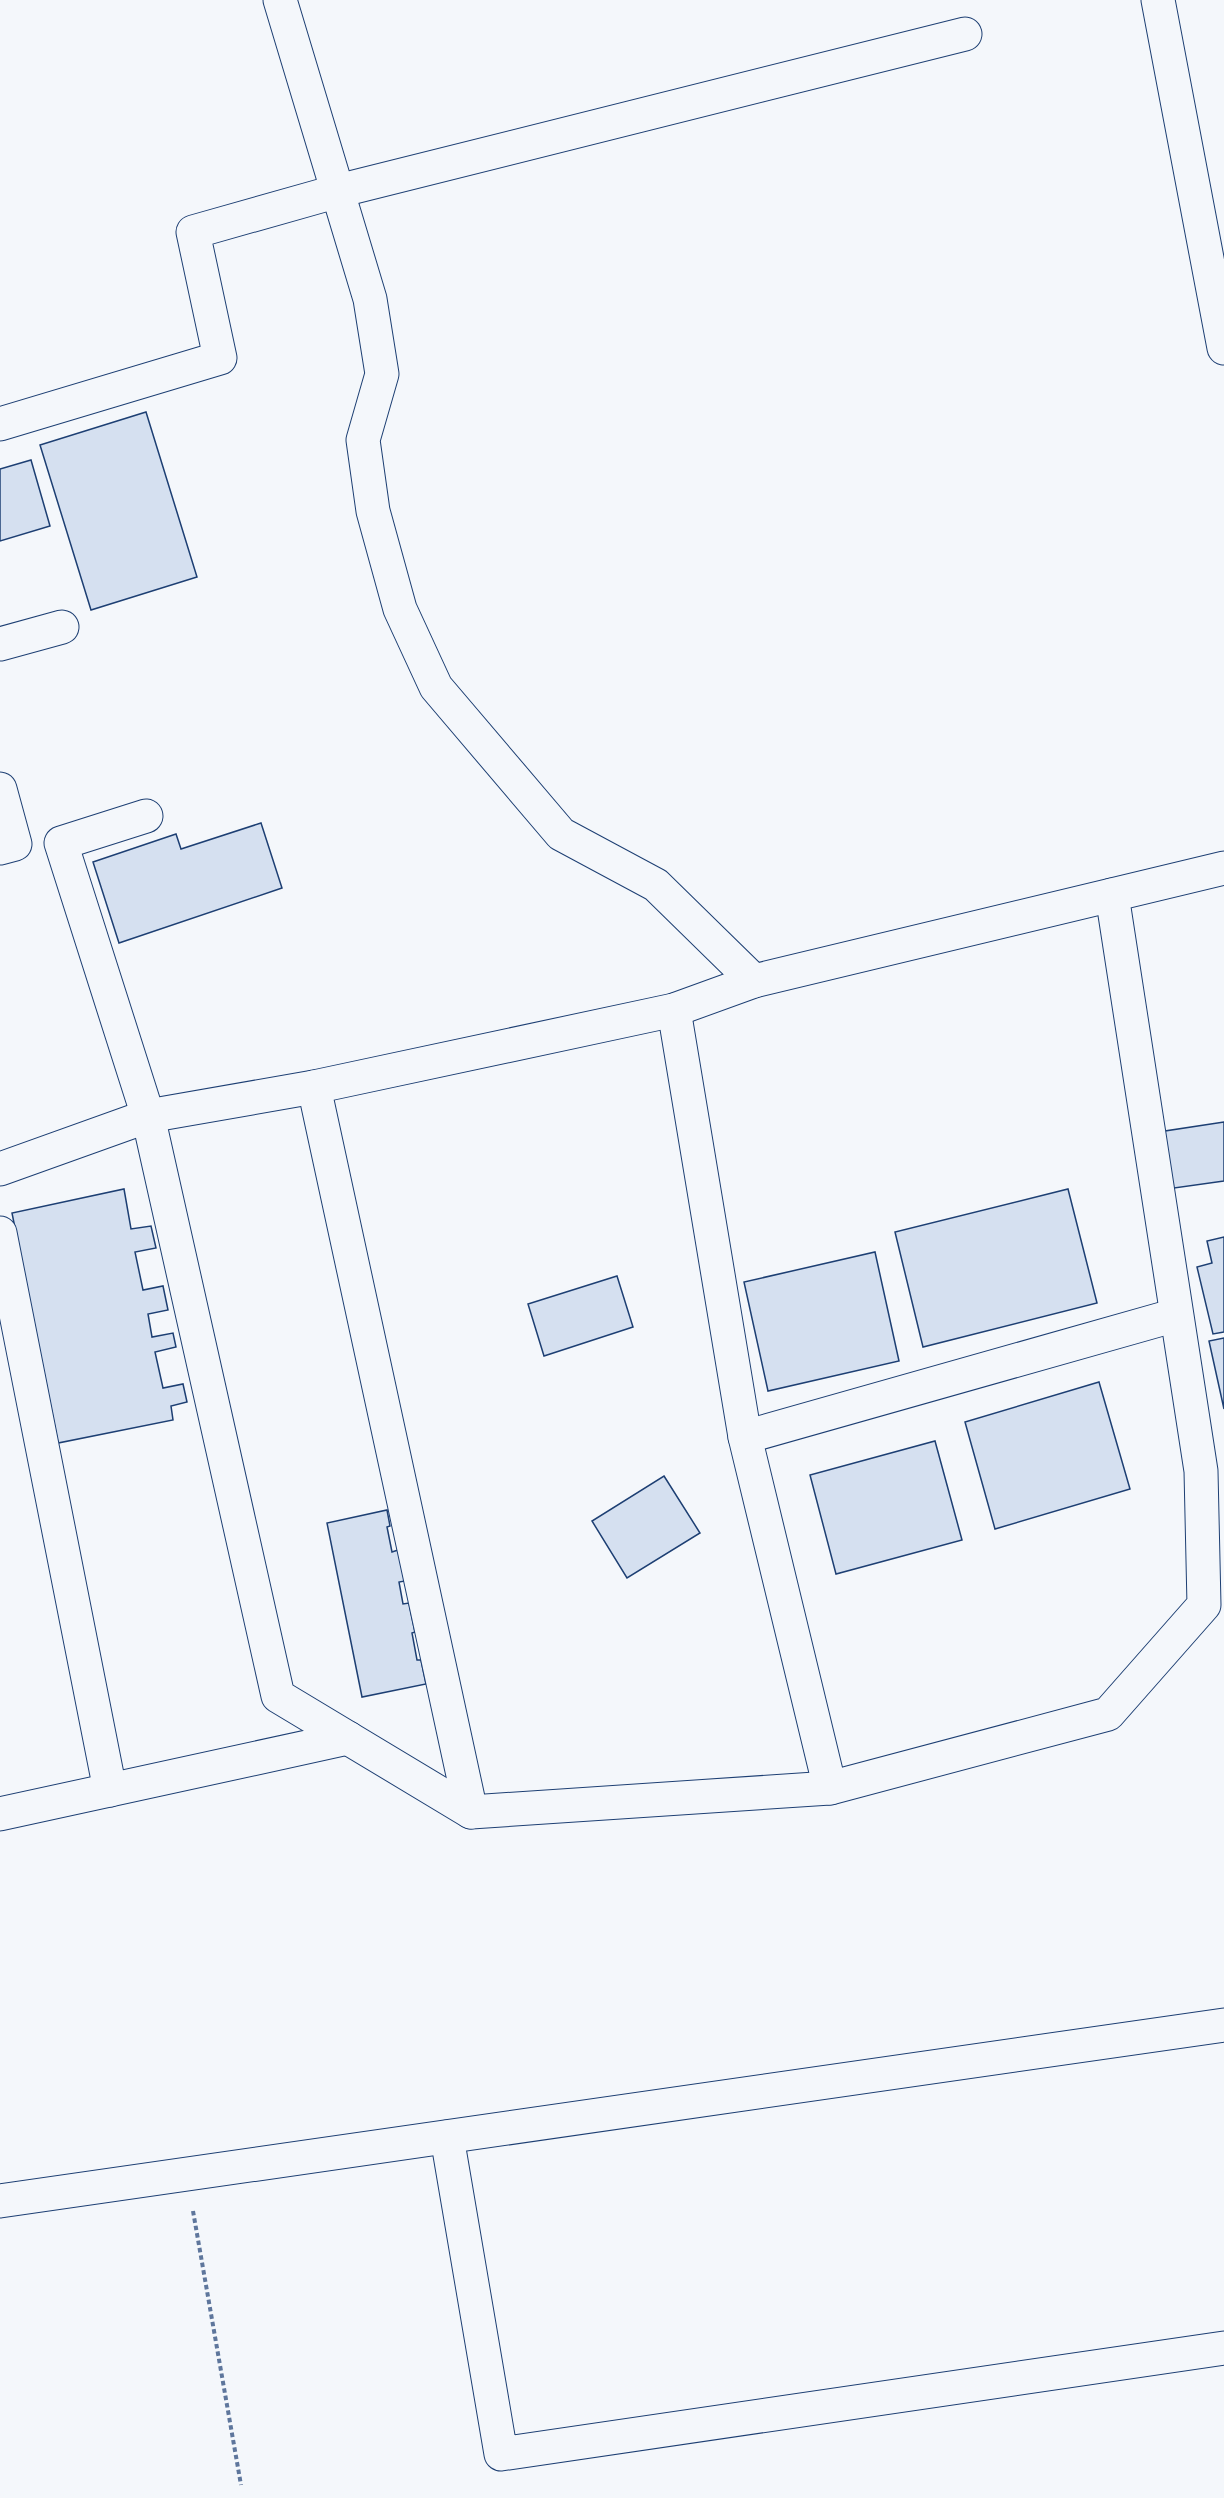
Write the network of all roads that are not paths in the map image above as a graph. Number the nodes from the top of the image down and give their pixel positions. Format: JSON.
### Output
{"nodes":[{"id":1,"x":280,"y":0,"type":"edge"},
{"id":2,"x":1158,"y":0,"type":"edge"},
{"id":3,"x":965,"y":34,"type":"dead end"},
{"id":4,"x":338,"y":191,"type":"junction"},
{"id":5,"x":1224,"y":348,"type":"edge"},
{"id":6,"x":0,"y":424,"type":"edge"},
{"id":7,"x":62,"y":627,"type":"dead end"},
{"id":8,"x":0,"y":644,"type":"edge"},
{"id":9,"x":0,"y":789,"type":"edge"},
{"id":10,"x":146,"y":816,"type":"dead end"},
{"id":11,"x":0,"y":848,"type":"edge"},
{"id":12,"x":1224,"y":868,"type":"edge"},
{"id":13,"x":1112,"y":895,"type":"junction"},
{"id":14,"x":754,"y":981,"type":"junction"},
{"id":15,"x":674,"y":1010,"type":"junction"},
{"id":16,"x":314,"y":1087,"type":"junction"},
{"id":17,"x":148,"y":1116,"type":"junction"},
{"id":18,"x":0,"y":1169,"type":"edge"},
{"id":19,"x":0,"y":1233,"type":"edge"},
{"id":20,"x":1176,"y":1315,"type":"junction"},
{"id":21,"x":745,"y":1437,"type":"junction"},
{"id":22,"x":348,"y":1738,"type":"junction"},
{"id":23,"x":830,"y":1788,"type":"junction"},
{"id":24,"x":110,"y":1790,"type":"junction"},
{"id":25,"x":471,"y":1812,"type":"junction"},
{"id":26,"x":0,"y":1814,"type":"edge"},
{"id":27,"x":1224,"y":2025,"type":"edge"},
{"id":28,"x":447,"y":2137,"type":"junction"},
{"id":29,"x":0,"y":2201,"type":"edge"},
{"id":30,"x":1224,"y":2348,"type":"edge"}],
"edges":[{"from":1,"to":4,"type":"street"},
{"from":2,"to":5,"type":"street"},
{"from":3,"to":4,"type":"street"},
{"from":4,"to":6,"type":"street"},
{"from":4,"to":14,"type":"street"},
{"from":7,"to":8,"type":"street"},
{"from":9,"to":11,"type":"street"},
{"from":10,"to":17,"type":"street"},
{"from":12,"to":13,"type":"street"},
{"from":13,"to":14,"type":"street"},
{"from":13,"to":20,"type":"street"},
{"from":14,"to":15,"type":"street"},
{"from":15,"to":16,"type":"street"},
{"from":15,"to":21,"type":"street"},
{"from":16,"to":17,"type":"street"},
{"from":16,"to":25,"type":"street"},
{"from":17,"to":18,"type":"street"},
{"from":17,"to":22,"type":"street"},
{"from":19,"to":24,"type":"street"},
{"from":20,"to":21,"type":"street"},
{"from":20,"to":23,"type":"street"},
{"from":21,"to":23,"type":"street"},
{"from":22,"to":24,"type":"street"},
{"from":22,"to":25,"type":"street"},
{"from":23,"to":25,"type":"street"},
{"from":24,"to":26,"type":"street"},
{"from":27,"to":28,"type":"street"},
{"from":28,"to":29,"type":"street"},
{"from":28,"to":30,"type":"street"}]}
